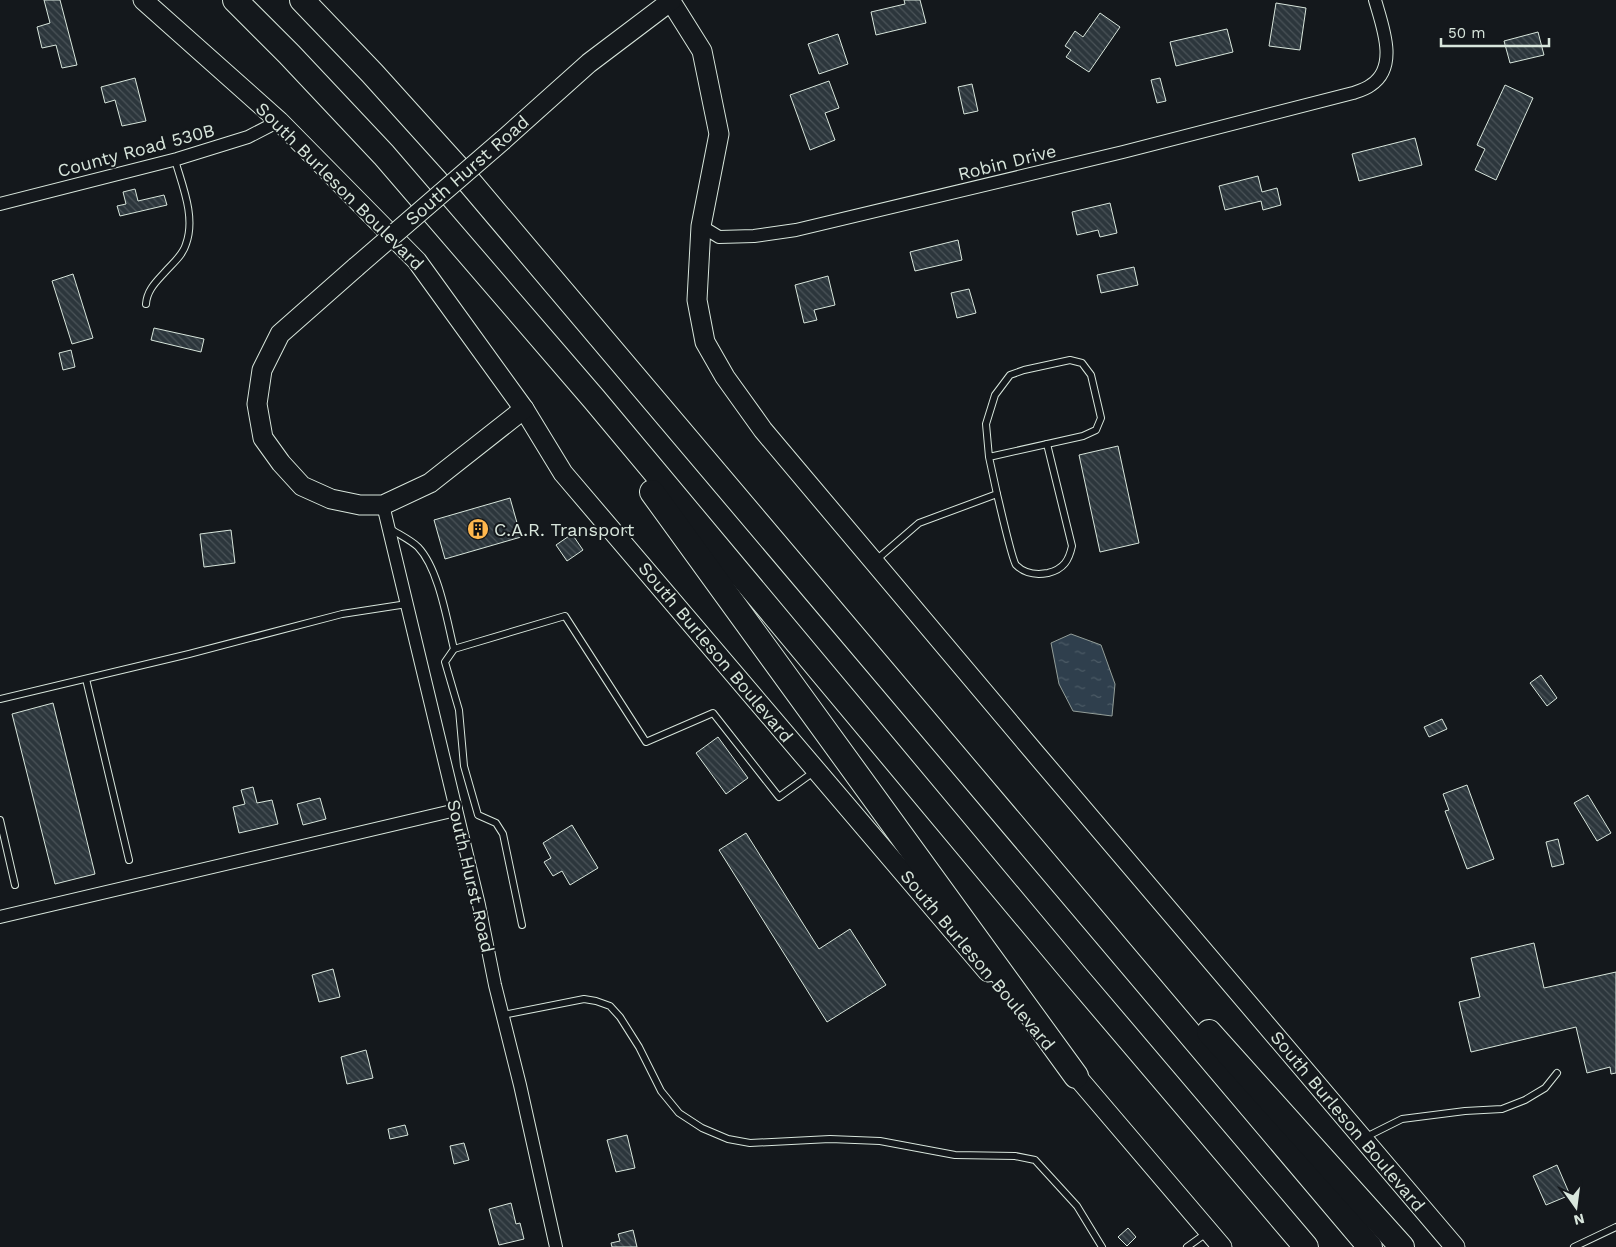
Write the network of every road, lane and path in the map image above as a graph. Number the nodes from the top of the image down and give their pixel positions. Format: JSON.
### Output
{"nodes":[{"id":1,"x":143,"y":0,"type":"edge"},
{"id":2,"x":235,"y":0,"type":"edge"},
{"id":3,"x":302,"y":0,"type":"edge"},
{"id":4,"x":671,"y":0,"type":"edge"},
{"id":5,"x":1375,"y":0,"type":"edge"},
{"id":6,"x":279,"y":121,"type":"junction"},
{"id":7,"x":175,"y":160,"type":"junction"},
{"id":8,"x":0,"y":204,"type":"edge"},
{"id":9,"x":701,"y":226,"type":"junction"},
{"id":10,"x":146,"y":304,"type":"dead end"},
{"id":11,"x":594,"y":399,"type":"junction"},
{"id":12,"x":524,"y":409,"type":"junction"},
{"id":13,"x":1047,"y":444,"type":"junction"},
{"id":14,"x":989,"y":457,"type":"junction"},
{"id":15,"x":997,"y":494,"type":"junction"},
{"id":16,"x":383,"y":505,"type":"junction"},
{"id":17,"x":388,"y":527,"type":"junction"},
{"id":18,"x":874,"y":562,"type":"junction"},
{"id":19,"x":407,"y":604,"type":"junction"},
{"id":20,"x":454,"y":649,"type":"junction"},
{"id":21,"x":86,"y":679,"type":"junction"},
{"id":22,"x":0,"y":699,"type":"edge"},
{"id":23,"x":816,"y":770,"type":"junction"},
{"id":24,"x":456,"y":810,"type":"junction"},
{"id":25,"x":0,"y":820,"type":"edge"},
{"id":26,"x":129,"y":860,"type":"dead end"},
{"id":27,"x":15,"y":885,"type":"dead end"},
{"id":28,"x":0,"y":917,"type":"edge"},
{"id":29,"x":522,"y":925,"type":"dead end"},
{"id":30,"x":1128,"y":961,"type":"junction"},
{"id":31,"x":503,"y":1015,"type":"junction"},
{"id":32,"x":1557,"y":1073,"type":"dead end"},
{"id":33,"x":1076,"y":1076,"type":"junction"},
{"id":34,"x":1363,"y":1138,"type":"junction"},
{"id":35,"x":1616,"y":1227,"type":"edge"},
{"id":36,"x":1209,"y":1231,"type":"junction"},
{"id":37,"x":556,"y":1247,"type":"edge"},
{"id":38,"x":1102,"y":1247,"type":"edge"},
{"id":39,"x":1187,"y":1247,"type":"edge"},
{"id":40,"x":1222,"y":1247,"type":"edge"},
{"id":41,"x":1306,"y":1247,"type":"edge"},
{"id":42,"x":1370,"y":1247,"type":"edge"},
{"id":43,"x":1402,"y":1247,"type":"edge"},
{"id":44,"x":1455,"y":1247,"type":"edge"},
{"id":45,"x":1574,"y":1247,"type":"edge"}],
"edges":[{"from":1,"to":6,"type":"main road","name":"South Burleson Boulevard"},
{"from":2,"to":11,"type":"highway"},
{"from":3,"to":30,"type":"highway"},
{"from":4,"to":9,"type":"main road","name":"South Burleson Boulevard"},
{"from":4,"to":16,"type":"main road","name":"South Hurst Road","bridge":true},
{"from":5,"to":9,"type":"street","name":"Robin Drive"},
{"from":6,"to":7,"type":"street","name":"County Road 530B"},
{"from":6,"to":12,"type":"main road","name":"South Burleson Boulevard"},
{"from":7,"to":8,"type":"street","name":"County Road 530B"},
{"from":7,"to":10,"type":"lane"},
{"from":9,"to":18,"type":"main road","name":"South Burleson Boulevard"},
{"from":11,"to":33,"type":"highway"},
{"from":11,"to":41,"type":"highway"},
{"from":12,"to":16,"type":"main road","name":"South Hurst Road"},
{"from":12,"to":23,"type":"main road","name":"South Burleson Boulevard"},
{"from":13,"to":14,"type":"lane"},
{"from":13,"to":14,"type":"lane"},
{"from":13,"to":15,"type":"lane"},
{"from":14,"to":15,"type":"lane"},
{"from":15,"to":18,"type":"lane"},
{"from":16,"to":17,"type":"street","name":"South Hurst Road"},
{"from":17,"to":19,"type":"street","name":"South Hurst Road"},
{"from":17,"to":20,"type":"lane"},
{"from":18,"to":34,"type":"main road","name":"South Burleson Boulevard"},
{"from":19,"to":21,"type":"lane"},
{"from":19,"to":24,"type":"street","name":"South Hurst Road"},
{"from":20,"to":23,"type":"lane"},
{"from":20,"to":29,"type":"lane"},
{"from":21,"to":22,"type":"lane"},
{"from":21,"to":26,"type":"lane"},
{"from":23,"to":33,"type":"main road","name":"South Burleson Boulevard"},
{"from":24,"to":28,"type":"street"},
{"from":24,"to":31,"type":"street","name":"South Hurst Road"},
{"from":25,"to":27,"type":"lane"},
{"from":30,"to":42,"type":"highway"},
{"from":30,"to":43,"type":"highway"},
{"from":31,"to":37,"type":"street","name":"South Hurst Road"},
{"from":31,"to":38,"type":"lane"},
{"from":32,"to":34,"type":"lane"},
{"from":33,"to":36,"type":"main road","name":"South Burleson Boulevard"},
{"from":34,"to":44,"type":"main road","name":"South Burleson Boulevard"},
{"from":35,"to":45,"type":"lane"},
{"from":36,"to":39,"type":"lane"},
{"from":36,"to":40,"type":"main road","name":"South Burleson Boulevard"}]}
